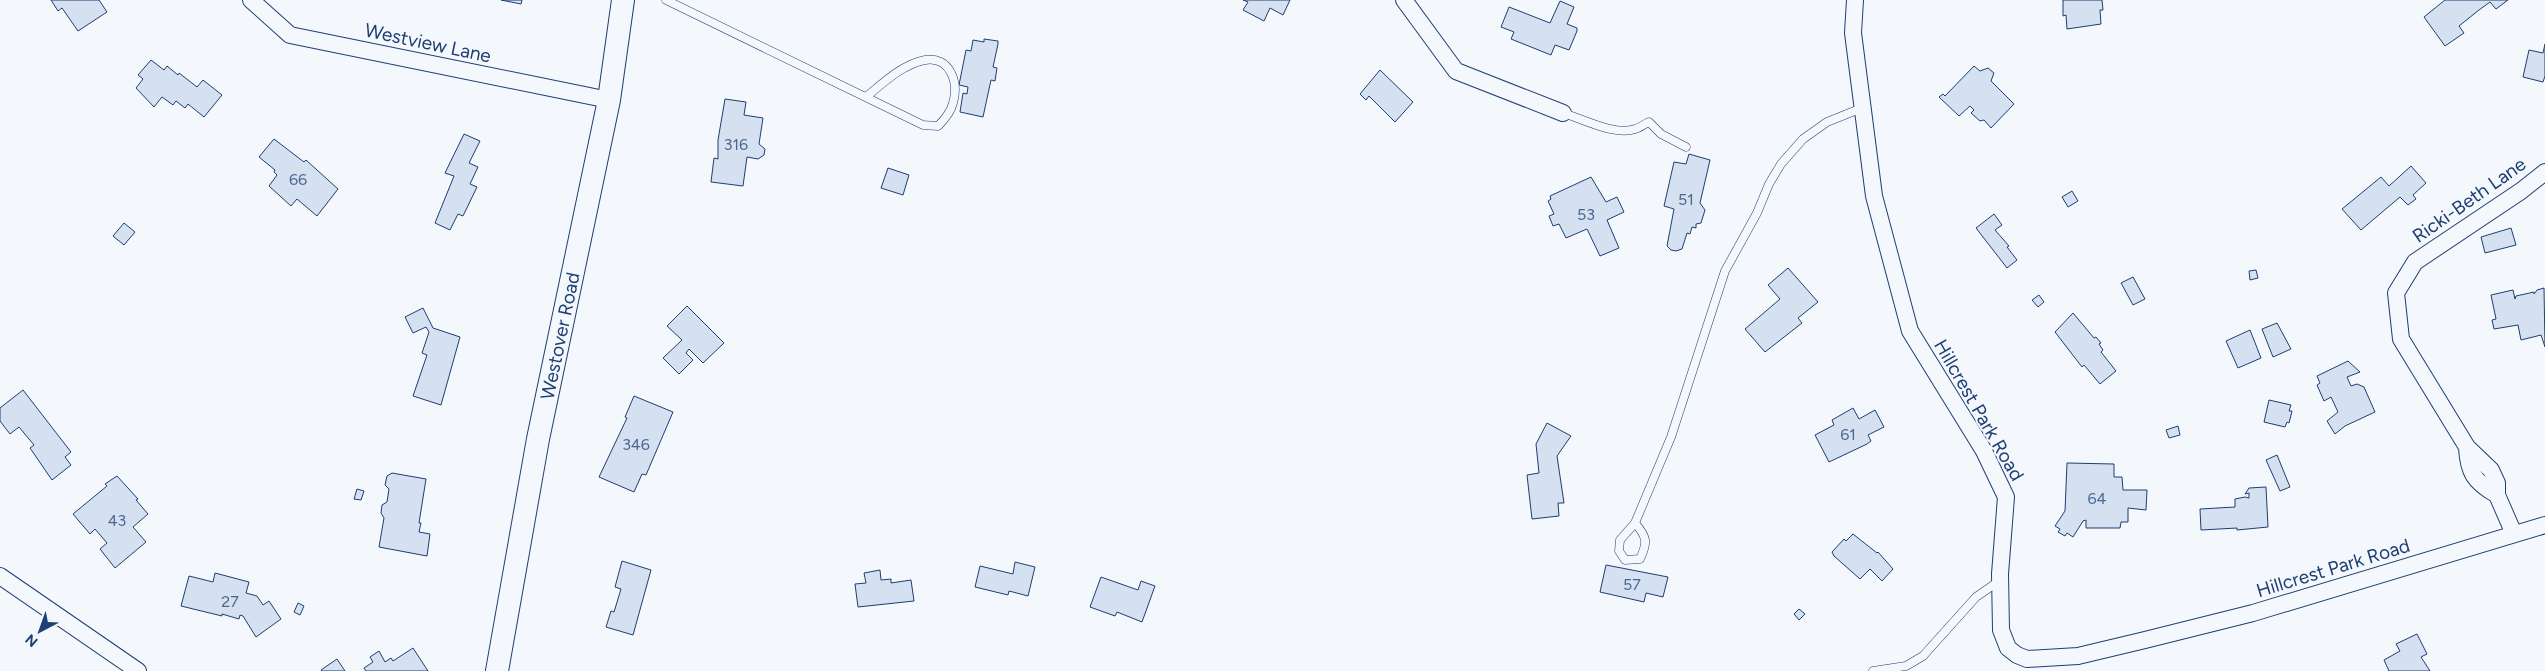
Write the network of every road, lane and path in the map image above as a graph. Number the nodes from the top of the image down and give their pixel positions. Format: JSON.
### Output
{"nodes":[{"id":1,"x":251,"y":0,"type":"edge"},
{"id":2,"x":624,"y":0,"type":"edge"},
{"id":3,"x":666,"y":0,"type":"edge"},
{"id":4,"x":1404,"y":0,"type":"edge"},
{"id":5,"x":1855,"y":0,"type":"edge"},
{"id":6,"x":866,"y":97,"type":"junction"},
{"id":7,"x":609,"y":100,"type":"junction"},
{"id":8,"x":1862,"y":108,"type":"junction"},
{"id":9,"x":1563,"y":113,"type":"joint"},
{"id":10,"x":1686,"y":147,"type":"dead end"},
{"id":11,"x":2545,"y":172,"type":"edge"},
{"id":12,"x":1635,"y":523,"type":"junction"},
{"id":13,"x":2545,"y":525,"type":"edge"},
{"id":14,"x":2514,"y":534,"type":"junction"},
{"id":15,"x":0,"y":576,"type":"edge"},
{"id":16,"x":2000,"y":580,"type":"junction"},
{"id":17,"x":138,"y":671,"type":"edge"},
{"id":18,"x":497,"y":671,"type":"edge"},
{"id":19,"x":1873,"y":671,"type":"edge"}],
"edges":[{"from":1,"to":7,"type":"street","name":"Westview Lane"},
{"from":2,"to":7,"type":"street","name":"Westover Road"},
{"from":3,"to":6,"type":"lane"},
{"from":4,"to":9,"type":"street"},
{"from":5,"to":8,"type":"street","name":"Hillcrest Park Road"},
{"from":6,"to":6,"type":"lane"},
{"from":7,"to":18,"type":"street","name":"Westover Road"},
{"from":8,"to":12,"type":"lane"},
{"from":8,"to":16,"type":"street","name":"Hillcrest Park Road"},
{"from":9,"to":10,"type":"lane"},
{"from":11,"to":14,"type":"street","name":"Ricki-Beth Lane"},
{"from":12,"to":12,"type":"lane"},
{"from":13,"to":14,"type":"street","name":"Hillcrest Park Road"},
{"from":14,"to":16,"type":"street","name":"Hillcrest Park Road"},
{"from":15,"to":17,"type":"street"},
{"from":16,"to":19,"type":"lane"}]}
